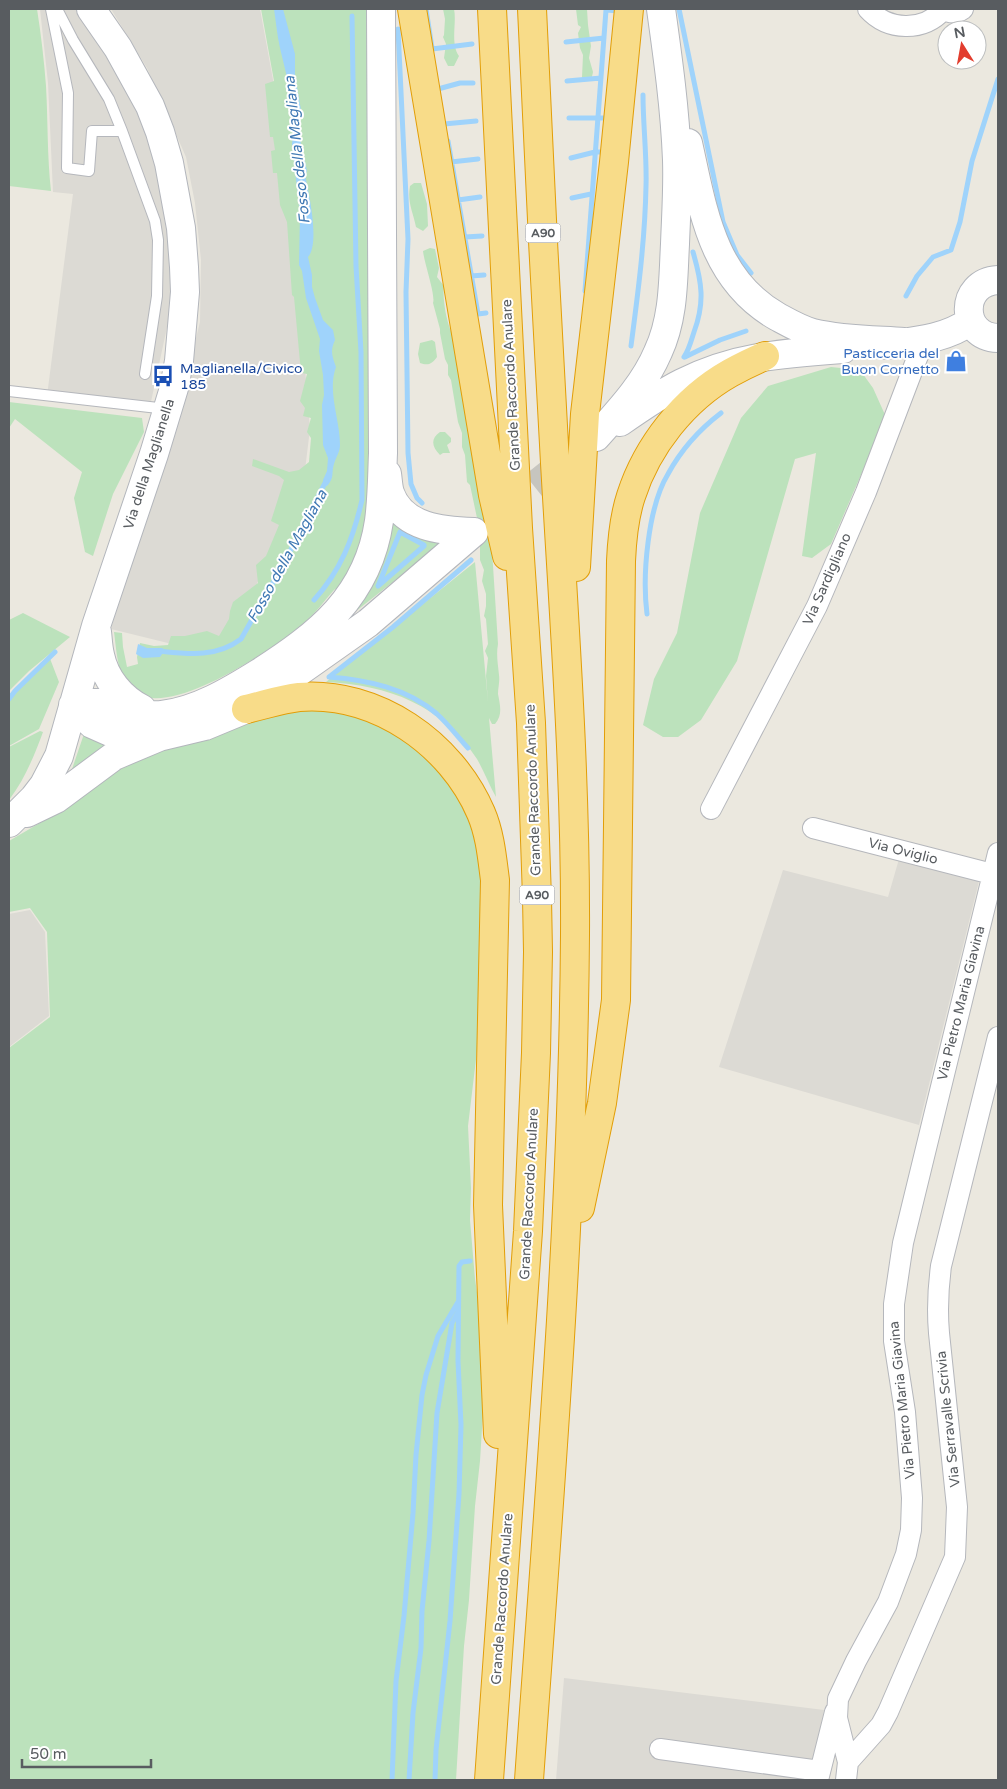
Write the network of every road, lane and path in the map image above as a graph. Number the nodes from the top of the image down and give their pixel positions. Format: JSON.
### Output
{"nodes":[{"id":1,"x":51,"y":9,"type":"edge"},
{"id":2,"x":57,"y":9,"type":"edge"},
{"id":3,"x":91,"y":9,"type":"edge"},
{"id":4,"x":381,"y":9,"type":"edge"},
{"id":5,"x":412,"y":9,"type":"edge"},
{"id":6,"x":492,"y":9,"type":"edge"},
{"id":7,"x":532,"y":9,"type":"edge"},
{"id":8,"x":629,"y":9,"type":"edge"},
{"id":9,"x":661,"y":9,"type":"edge"},
{"id":10,"x":868,"y":9,"type":"edge"},
{"id":11,"x":942,"y":9,"type":"edge"},
{"id":12,"x":963,"y":9,"type":"edge"},
{"id":13,"x":668,"y":58,"type":"junction"},
{"id":14,"x":122,"y":131,"type":"junction"},
{"id":15,"x":998,"y":280,"type":"edge"},
{"id":16,"x":971,"y":321,"type":"junction"},
{"id":17,"x":998,"y":338,"type":"edge"},
{"id":18,"x":913,"y":342,"type":"junction"},
{"id":19,"x":765,"y":356,"type":"junction"},
{"id":20,"x":145,"y":374,"type":"dead end"},
{"id":21,"x":9,"y":391,"type":"edge"},
{"id":22,"x":167,"y":409,"type":"junction"},
{"id":23,"x":383,"y":454,"type":"junction"},
{"id":24,"x":96,"y":626,"type":"junction"},
{"id":25,"x":525,"y":635,"type":"junction"},
{"id":26,"x":569,"y":688,"type":"junction"},
{"id":27,"x":73,"y":705,"type":"junction"},
{"id":28,"x":246,"y":709,"type":"junction"},
{"id":29,"x":156,"y":726,"type":"junction"},
{"id":30,"x":711,"y":808,"type":"dead end"},
{"id":31,"x":9,"y":823,"type":"edge"},
{"id":32,"x":813,"y":828,"type":"dead end"},
{"id":33,"x":998,"y":853,"type":"edge"},
{"id":34,"x":992,"y":874,"type":"junction"},
{"id":35,"x":998,"y":1037,"type":"edge"},
{"id":36,"x":564,"y":1288,"type":"junction"},
{"id":37,"x":508,"y":1503,"type":"junction"},
{"id":38,"x":836,"y":1708,"type":"junction"},
{"id":39,"x":660,"y":1750,"type":"dead end"},
{"id":40,"x":847,"y":1771,"type":"edge"},
{"id":41,"x":819,"y":1776,"type":"edge"},
{"id":42,"x":489,"y":1780,"type":"edge"},
{"id":43,"x":529,"y":1780,"type":"edge"}],
"edges":[{"from":1,"to":14,"type":"lane"},
{"from":2,"to":14,"type":"lane"},
{"from":3,"to":22,"type":"main road","name":"Via della Maglianella"},
{"from":4,"to":23,"type":"main road"},
{"from":5,"to":25,"type":"highway"},
{"from":6,"to":25,"type":"highway","name":"Grande Raccordo Anulare","number":"A90"},
{"from":7,"to":26,"type":"highway","number":"A90"},
{"from":8,"to":26,"type":"highway"},
{"from":9,"to":13,"type":"main road"},
{"from":10,"to":11,"type":"street"},
{"from":11,"to":12,"type":"street"},
{"from":13,"to":18,"type":"main road"},
{"from":13,"to":19,"type":"main road"},
{"from":14,"to":20,"type":"lane"},
{"from":15,"to":16,"type":"main road"},
{"from":16,"to":17,"type":"main road"},
{"from":16,"to":18,"type":"main road"},
{"from":18,"to":19,"type":"main road"},
{"from":18,"to":30,"type":"street","name":"Via Sardigliano"},
{"from":19,"to":36,"type":"highway"},
{"from":21,"to":22,"type":"lane"},
{"from":22,"to":24,"type":"main road","name":"Via della Maglianella"},
{"from":23,"to":28,"type":"main road"},
{"from":23,"to":29,"type":"main road"},
{"from":24,"to":27,"type":"main road","name":"Via della Maglianella"},
{"from":24,"to":29,"type":"main road"},
{"from":25,"to":37,"type":"highway","name":"Grande Raccordo Anulare","number":"A90"},
{"from":26,"to":36,"type":"highway","number":"A90"},
{"from":27,"to":29,"type":"main road"},
{"from":27,"to":31,"type":"main road","name":"Via della Maglianella"},
{"from":28,"to":29,"type":"main road"},
{"from":28,"to":37,"type":"highway"},
{"from":29,"to":31,"type":"main road"},
{"from":32,"to":34,"type":"street","name":"Via Oviglio"},
{"from":33,"to":34,"type":"street","name":"Via Pietro Maria Giavina"},
{"from":34,"to":38,"type":"street","name":"Via Pietro Maria Giavina"},
{"from":35,"to":40,"type":"street","name":"Via Serravalle Scrivia"},
{"from":36,"to":43,"type":"highway","number":"A90"},
{"from":37,"to":42,"type":"highway","name":"Grande Raccordo Anulare","number":"A90"},
{"from":38,"to":40,"type":"street"},
{"from":38,"to":41,"type":"street","name":"Via Pietro Maria Giavina"},
{"from":39,"to":41,"type":"street"}]}
